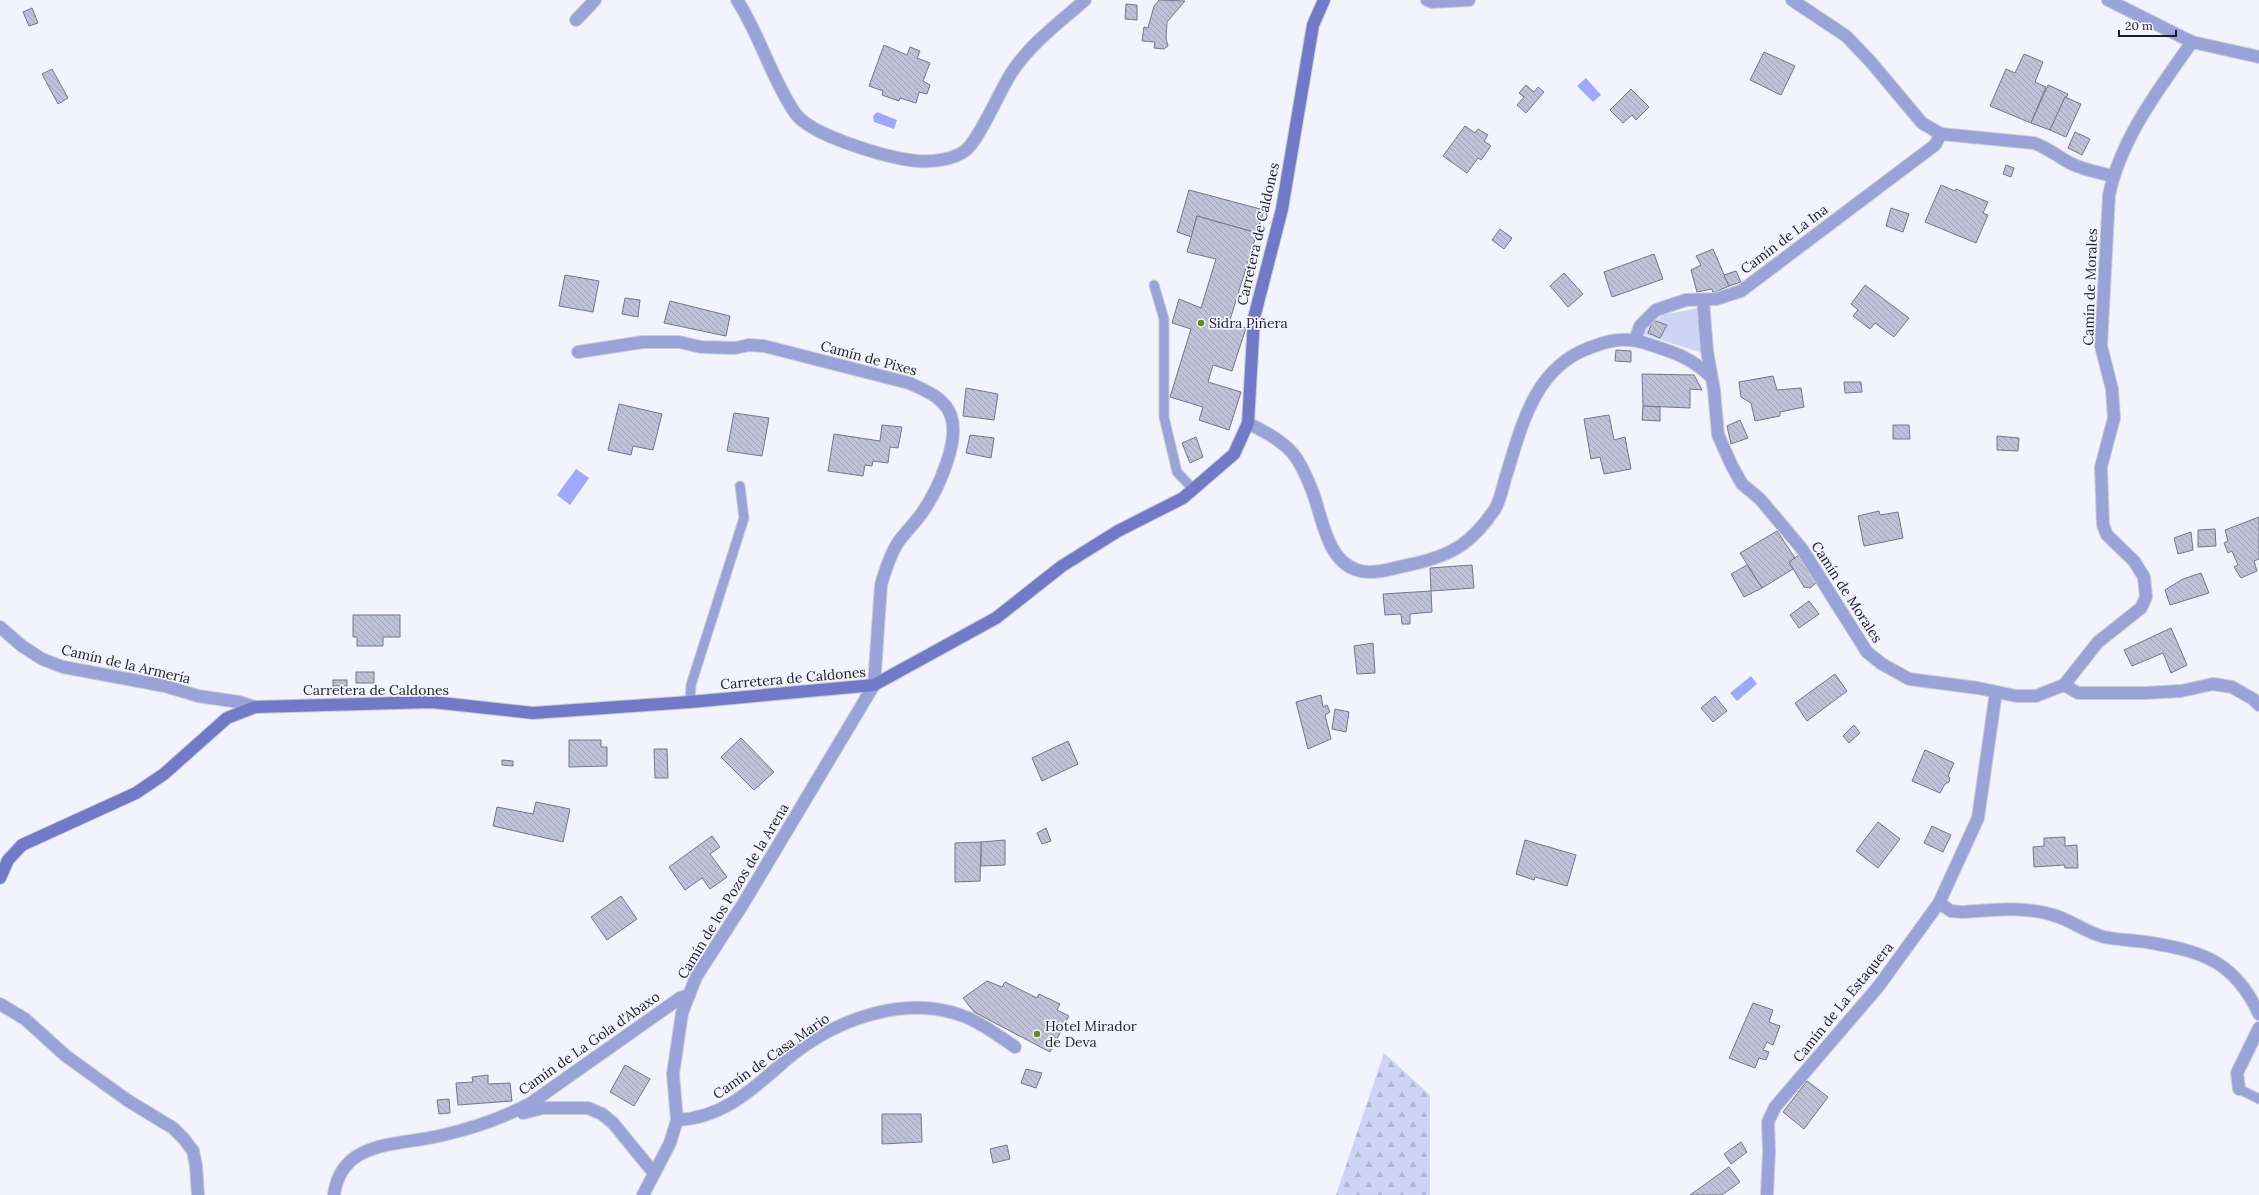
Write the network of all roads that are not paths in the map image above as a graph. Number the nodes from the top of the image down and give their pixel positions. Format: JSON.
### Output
{"nodes":[{"id":1,"x":594,"y":0,"type":"edge"},
{"id":2,"x":737,"y":0,"type":"edge"},
{"id":3,"x":1085,"y":0,"type":"edge"},
{"id":4,"x":1324,"y":0,"type":"edge"},
{"id":5,"x":1427,"y":0,"type":"edge"},
{"id":6,"x":1469,"y":0,"type":"edge"},
{"id":7,"x":1792,"y":0,"type":"edge"},
{"id":8,"x":2108,"y":0,"type":"edge"},
{"id":9,"x":576,"y":20,"type":"dead end"},
{"id":10,"x":2192,"y":42,"type":"junction"},
{"id":11,"x":2259,"y":57,"type":"edge"},
{"id":12,"x":1941,"y":134,"type":"junction"},
{"id":13,"x":2113,"y":176,"type":"junction"},
{"id":14,"x":1154,"y":285,"type":"dead end"},
{"id":15,"x":1703,"y":300,"type":"junction"},
{"id":16,"x":1635,"y":340,"type":"junction"},
{"id":17,"x":578,"y":352,"type":"dead end"},
{"id":18,"x":1710,"y":376,"type":"junction"},
{"id":19,"x":1248,"y":423,"type":"junction"},
{"id":20,"x":740,"y":486,"type":"dead end"},
{"id":21,"x":1193,"y":489,"type":"junction"},
{"id":22,"x":0,"y":627,"type":"edge"},
{"id":23,"x":874,"y":685,"type":"junction"},
{"id":24,"x":2064,"y":685,"type":"junction"},
{"id":25,"x":1996,"y":692,"type":"junction"},
{"id":26,"x":690,"y":702,"type":"junction"},
{"id":27,"x":2259,"y":705,"type":"edge"},
{"id":28,"x":254,"y":707,"type":"junction"},
{"id":29,"x":0,"y":878,"type":"edge"},
{"id":30,"x":1939,"y":903,"type":"junction"},
{"id":31,"x":689,"y":995,"type":"junction"},
{"id":32,"x":0,"y":1004,"type":"edge"},
{"id":33,"x":2259,"y":1014,"type":"edge"},
{"id":34,"x":2259,"y":1028,"type":"edge"},
{"id":35,"x":1015,"y":1047,"type":"dead end"},
{"id":36,"x":2239,"y":1089,"type":"joint"},
{"id":37,"x":2259,"y":1099,"type":"edge"},
{"id":38,"x":506,"y":1117,"type":"junction"},
{"id":39,"x":677,"y":1120,"type":"junction"},
{"id":40,"x":654,"y":1172,"type":"junction"},
{"id":41,"x":198,"y":1195,"type":"edge"},
{"id":42,"x":334,"y":1195,"type":"edge"},
{"id":43,"x":643,"y":1195,"type":"edge"},
{"id":44,"x":1767,"y":1195,"type":"edge"}],
"edges":[{"from":1,"to":9,"type":"street"},
{"from":2,"to":3,"type":"street"},
{"from":4,"to":19,"type":"street","name":"Carretera de Caldones"},
{"from":5,"to":6,"type":"street"},
{"from":7,"to":12,"type":"street"},
{"from":8,"to":10,"type":"street"},
{"from":10,"to":11,"type":"street"},
{"from":10,"to":13,"type":"street","name":"Camín de Morales"},
{"from":12,"to":13,"type":"street"},
{"from":12,"to":15,"type":"street","name":"Camín de La Ina"},
{"from":13,"to":24,"type":"street","name":"Camín de Morales"},
{"from":14,"to":21,"type":"lane"},
{"from":15,"to":16,"type":"street","name":"Camín de La Ina"},
{"from":15,"to":18,"type":"street","name":"Camín de Morales"},
{"from":16,"to":18,"type":"street"},
{"from":16,"to":19,"type":"street"},
{"from":17,"to":23,"type":"street","name":"Camín de Pixes"},
{"from":18,"to":25,"type":"street","name":"Camín de Morales"},
{"from":19,"to":21,"type":"street","name":"Carretera de Caldones"},
{"from":20,"to":26,"type":"lane"},
{"from":21,"to":23,"type":"street","name":"Carretera de Caldones"},
{"from":22,"to":28,"type":"street","name":"Camín de la Armería"},
{"from":23,"to":26,"type":"street","name":"Carretera de Caldones"},
{"from":23,"to":31,"type":"street","name":"Camín de los Pozos de la Arena"},
{"from":24,"to":25,"type":"street","name":"Camín de Morales"},
{"from":24,"to":27,"type":"street"},
{"from":25,"to":30,"type":"street","name":"Camín de La Estaquera"},
{"from":26,"to":28,"type":"street","name":"Carretera de Caldones"},
{"from":28,"to":29,"type":"street","name":"Carretera de Caldones"},
{"from":30,"to":33,"type":"street"},
{"from":30,"to":44,"type":"street","name":"Camín de La Estaquera"},
{"from":31,"to":38,"type":"street","name":"Camín de La Gola d'Abaxo"},
{"from":31,"to":39,"type":"street","name":"Camín de los Pozos de la Arena"},
{"from":32,"to":41,"type":"street"},
{"from":34,"to":36,"type":"street"},
{"from":35,"to":39,"type":"street","name":"Camín de Casa Mario"},
{"from":36,"to":37,"type":"lane"},
{"from":38,"to":40,"type":"street","name":"Camín de La Gola d'Abaxo"},
{"from":38,"to":42,"type":"street","name":"Camín de La Gola d'Abaxo"},
{"from":39,"to":40,"type":"street","name":"Camín de los Pozos de la Arena"},
{"from":40,"to":43,"type":"street","name":"Camín de los Pozos de la Arena"}]}
